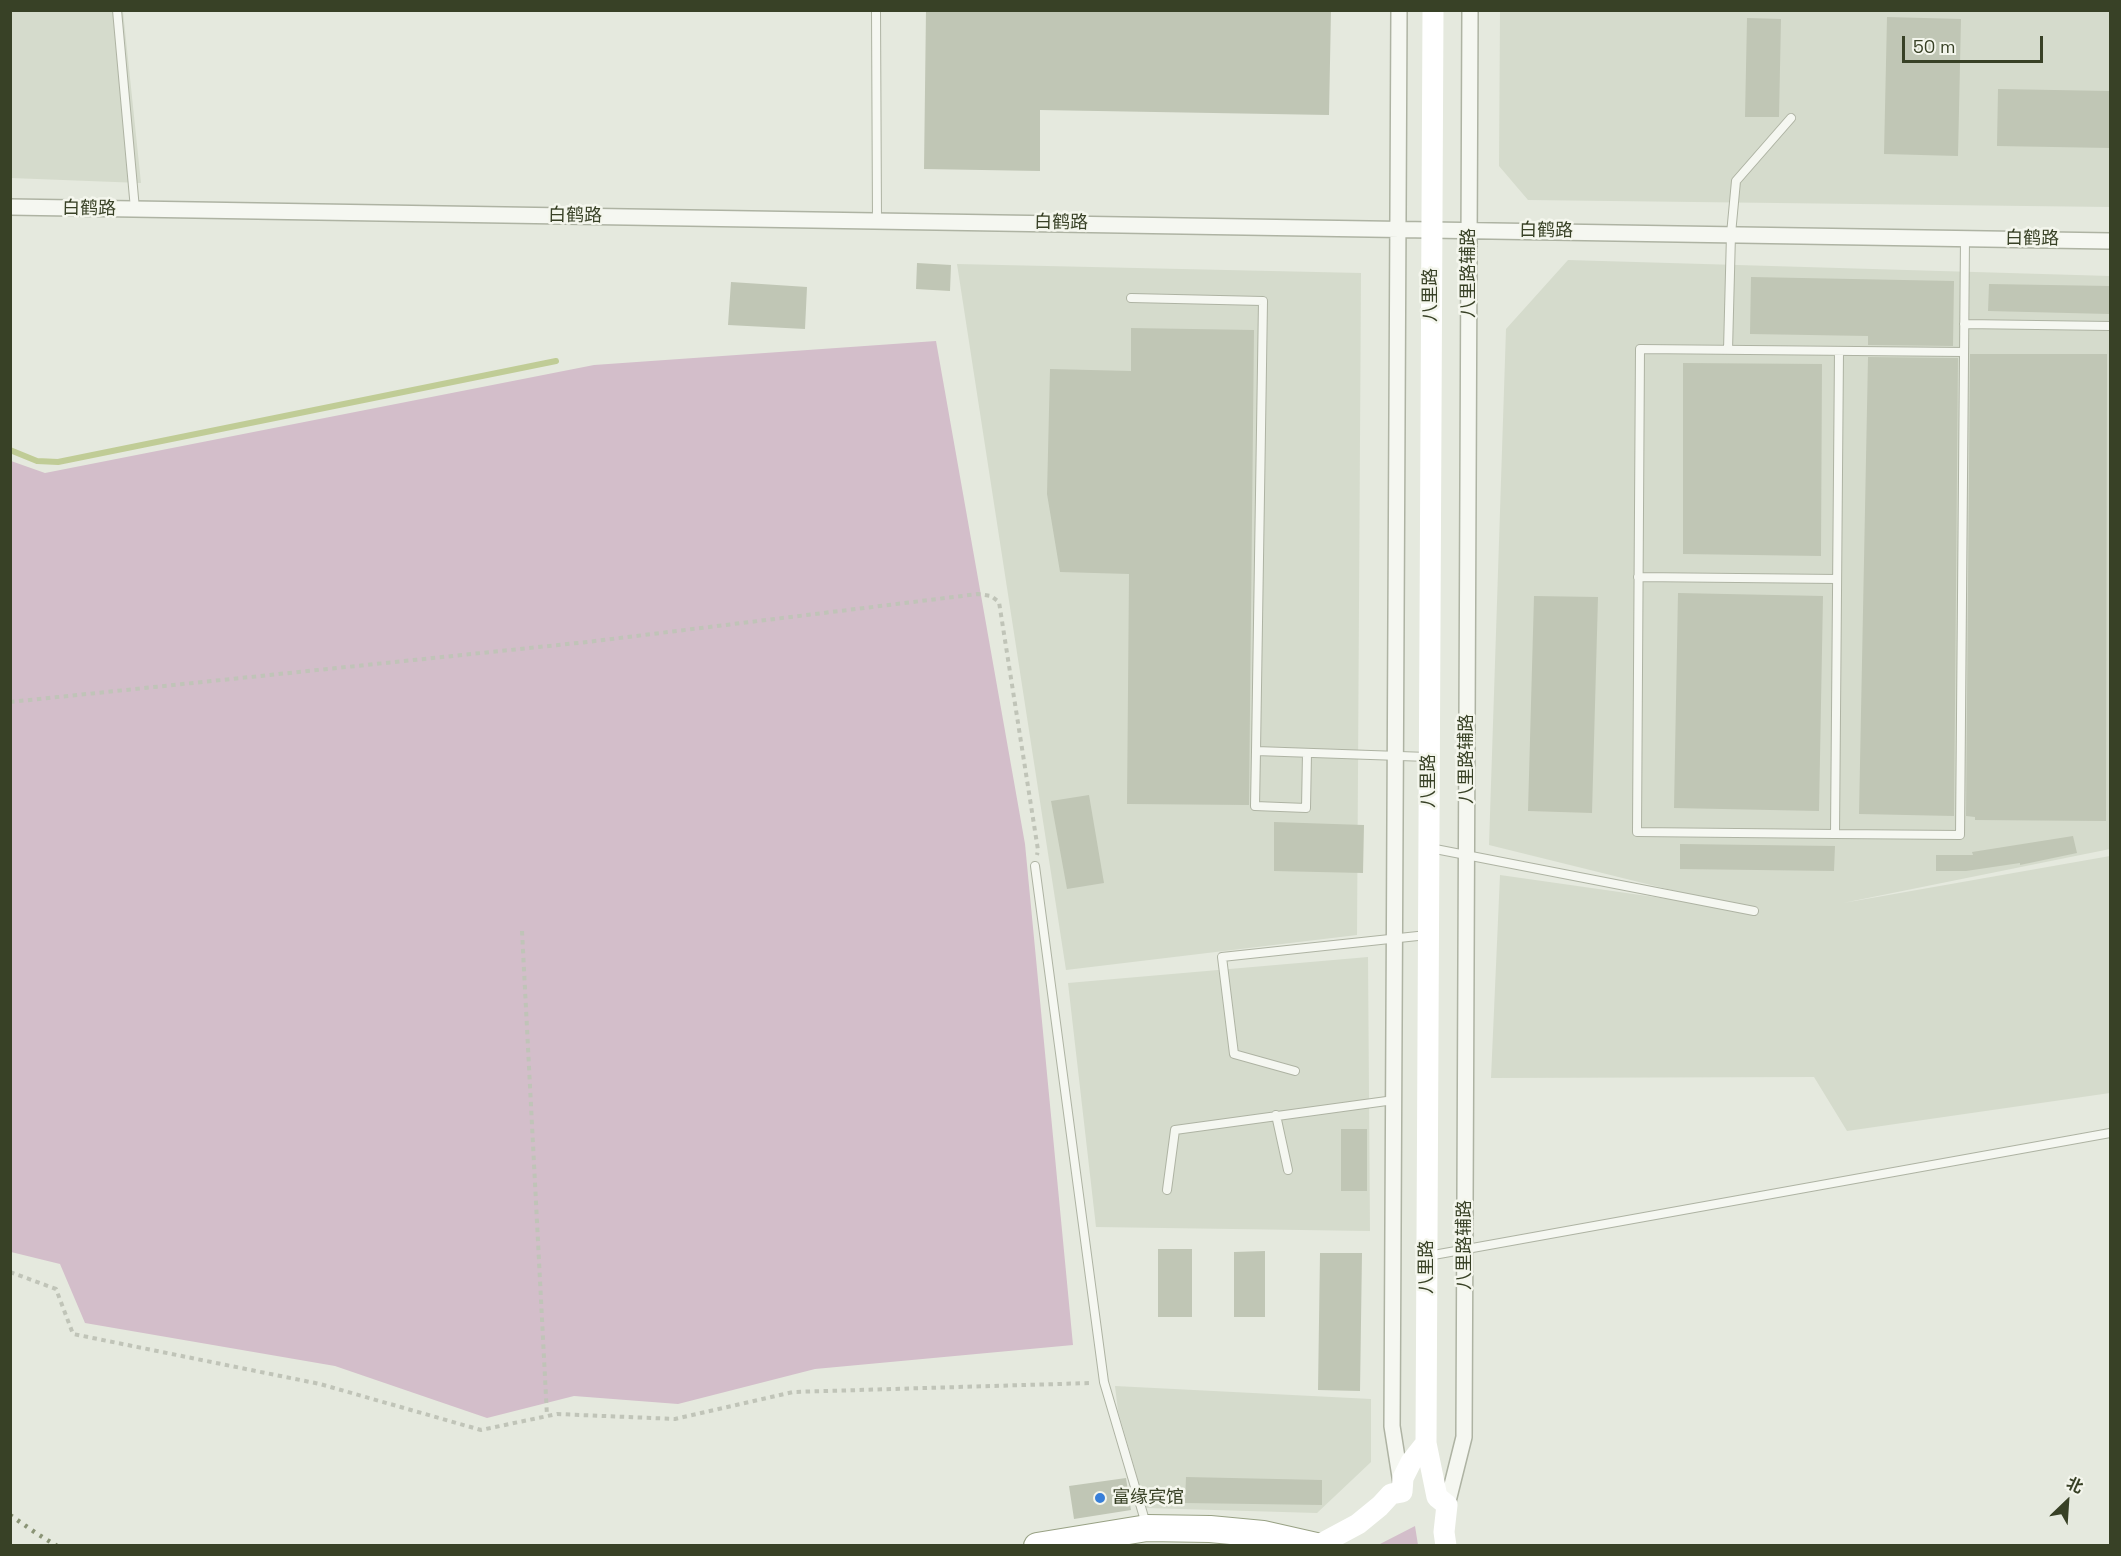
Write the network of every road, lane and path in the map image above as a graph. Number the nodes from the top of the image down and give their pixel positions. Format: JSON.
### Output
{"nodes":[{"id":1,"x":117,"y":10,"type":"edge"},
{"id":2,"x":876,"y":10,"type":"edge"},
{"id":3,"x":1399,"y":10,"type":"edge"},
{"id":4,"x":1433,"y":10,"type":"edge"},
{"id":5,"x":1470,"y":10,"type":"edge"},
{"id":6,"x":1791,"y":118,"type":"dead end"},
{"id":7,"x":10,"y":207,"type":"edge"},
{"id":8,"x":135,"y":209,"type":"junction"},
{"id":9,"x":877,"y":220,"type":"junction"},
{"id":10,"x":1398,"y":229,"type":"junction"},
{"id":11,"x":1432,"y":229,"type":"junction"},
{"id":12,"x":1469,"y":230,"type":"junction"},
{"id":13,"x":1731,"y":234,"type":"junction"},
{"id":14,"x":1965,"y":238,"type":"junction"},
{"id":15,"x":2110,"y":241,"type":"edge"},
{"id":16,"x":1131,"y":298,"type":"dead end"},
{"id":17,"x":1964,"y":324,"type":"junction"},
{"id":18,"x":2110,"y":326,"type":"edge"},
{"id":19,"x":1728,"y":350,"type":"junction"},
{"id":20,"x":1839,"y":351,"type":"junction"},
{"id":21,"x":1964,"y":352,"type":"junction"},
{"id":22,"x":1638,"y":576,"type":"junction"},
{"id":23,"x":1837,"y":579,"type":"junction"},
{"id":24,"x":10,"y":702,"type":"edge"},
{"id":25,"x":1256,"y":752,"type":"junction"},
{"id":26,"x":1307,"y":753,"type":"junction"},
{"id":27,"x":1395,"y":756,"type":"junction"},
{"id":28,"x":1429,"y":757,"type":"junction"},
{"id":29,"x":1835,"y":834,"type":"junction"},
{"id":30,"x":1429,"y":848,"type":"junction"},
{"id":31,"x":1466,"y":854,"type":"junction"},
{"id":32,"x":1035,"y":866,"type":"joint"},
{"id":33,"x":1754,"y":911,"type":"dead end"},
{"id":34,"x":522,"y":931,"type":"dead end"},
{"id":35,"x":1428,"y":935,"type":"junction"},
{"id":36,"x":1394,"y":939,"type":"junction"},
{"id":37,"x":1295,"y":1071,"type":"dead end"},
{"id":38,"x":1394,"y":1100,"type":"junction"},
{"id":39,"x":1276,"y":1115,"type":"junction"},
{"id":40,"x":2110,"y":1133,"type":"edge"},
{"id":41,"x":1288,"y":1170,"type":"dead end"},
{"id":42,"x":1167,"y":1190,"type":"dead end"},
{"id":43,"x":1465,"y":1250,"type":"junction"},
{"id":44,"x":1427,"y":1257,"type":"junction"},
{"id":45,"x":10,"y":1272,"type":"edge"},
{"id":46,"x":1104,"y":1382,"type":"junction"},
{"id":47,"x":547,"y":1416,"type":"junction"},
{"id":48,"x":1426,"y":1443,"type":"junction"},
{"id":49,"x":1402,"y":1492,"type":"junction"},
{"id":50,"x":1447,"y":1505,"type":"junction"},
{"id":51,"x":1147,"y":1528,"type":"junction"},
{"id":52,"x":1037,"y":1545,"type":"edge"},
{"id":53,"x":1317,"y":1545,"type":"edge"},
{"id":54,"x":1446,"y":1545,"type":"edge"}],
"edges":[{"from":1,"to":8,"type":"lane"},
{"from":2,"to":9,"type":"lane"},
{"from":3,"to":10,"type":"street"},
{"from":4,"to":11,"type":"main road","name":"八里路"},
{"from":5,"to":12,"type":"street","name":"八里路辅路"},
{"from":6,"to":13,"type":"lane"},
{"from":7,"to":8,"type":"street","name":"白鹤路"},
{"from":8,"to":9,"type":"street","name":"白鹤路"},
{"from":9,"to":10,"type":"street","name":"白鹤路"},
{"from":10,"to":11,"type":"street","name":"白鹤路"},
{"from":10,"to":27,"type":"street"},
{"from":11,"to":12,"type":"street","name":"白鹤路"},
{"from":11,"to":28,"type":"main road","name":"八里路"},
{"from":12,"to":13,"type":"street","name":"白鹤路"},
{"from":12,"to":31,"type":"street","name":"八里路辅路"},
{"from":13,"to":14,"type":"street","name":"白鹤路"},
{"from":13,"to":19,"type":"lane"},
{"from":14,"to":15,"type":"street","name":"白鹤路"},
{"from":14,"to":17,"type":"lane"},
{"from":16,"to":25,"type":"lane"},
{"from":17,"to":18,"type":"lane"},
{"from":17,"to":21,"type":"lane"},
{"from":19,"to":20,"type":"lane"},
{"from":19,"to":22,"type":"lane"},
{"from":20,"to":21,"type":"lane"},
{"from":20,"to":23,"type":"lane"},
{"from":21,"to":29,"type":"lane"},
{"from":22,"to":23,"type":"lane"},
{"from":22,"to":29,"type":"lane"},
{"from":23,"to":29,"type":"lane"},
{"from":24,"to":32,"type":"path"},
{"from":25,"to":26,"type":"lane"},
{"from":25,"to":26,"type":"lane"},
{"from":26,"to":27,"type":"lane"},
{"from":27,"to":28,"type":"lane"},
{"from":27,"to":36,"type":"street"},
{"from":28,"to":30,"type":"main road","name":"八里路"},
{"from":30,"to":31,"type":"lane"},
{"from":30,"to":35,"type":"main road","name":"八里路"},
{"from":31,"to":33,"type":"lane"},
{"from":31,"to":43,"type":"street","name":"八里路辅路"},
{"from":32,"to":46,"type":"lane"},
{"from":34,"to":47,"type":"path"},
{"from":35,"to":36,"type":"lane"},
{"from":35,"to":44,"type":"main road","name":"八里路"},
{"from":36,"to":37,"type":"lane"},
{"from":36,"to":38,"type":"street"},
{"from":38,"to":39,"type":"lane"},
{"from":38,"to":49,"type":"street"},
{"from":39,"to":41,"type":"lane"},
{"from":39,"to":42,"type":"lane"},
{"from":40,"to":43,"type":"lane"},
{"from":43,"to":44,"type":"lane"},
{"from":43,"to":50,"type":"street","name":"八里路辅路"},
{"from":44,"to":48,"type":"main road","name":"八里路"},
{"from":45,"to":47,"type":"path"},
{"from":46,"to":47,"type":"path"},
{"from":46,"to":51,"type":"lane"},
{"from":48,"to":49,"type":"main road"},
{"from":48,"to":50,"type":"main road","name":"八里路"},
{"from":49,"to":53,"type":"main road"},
{"from":50,"to":54,"type":"main road"},
{"from":51,"to":52,"type":"highway"},
{"from":51,"to":53,"type":"highway"}]}
